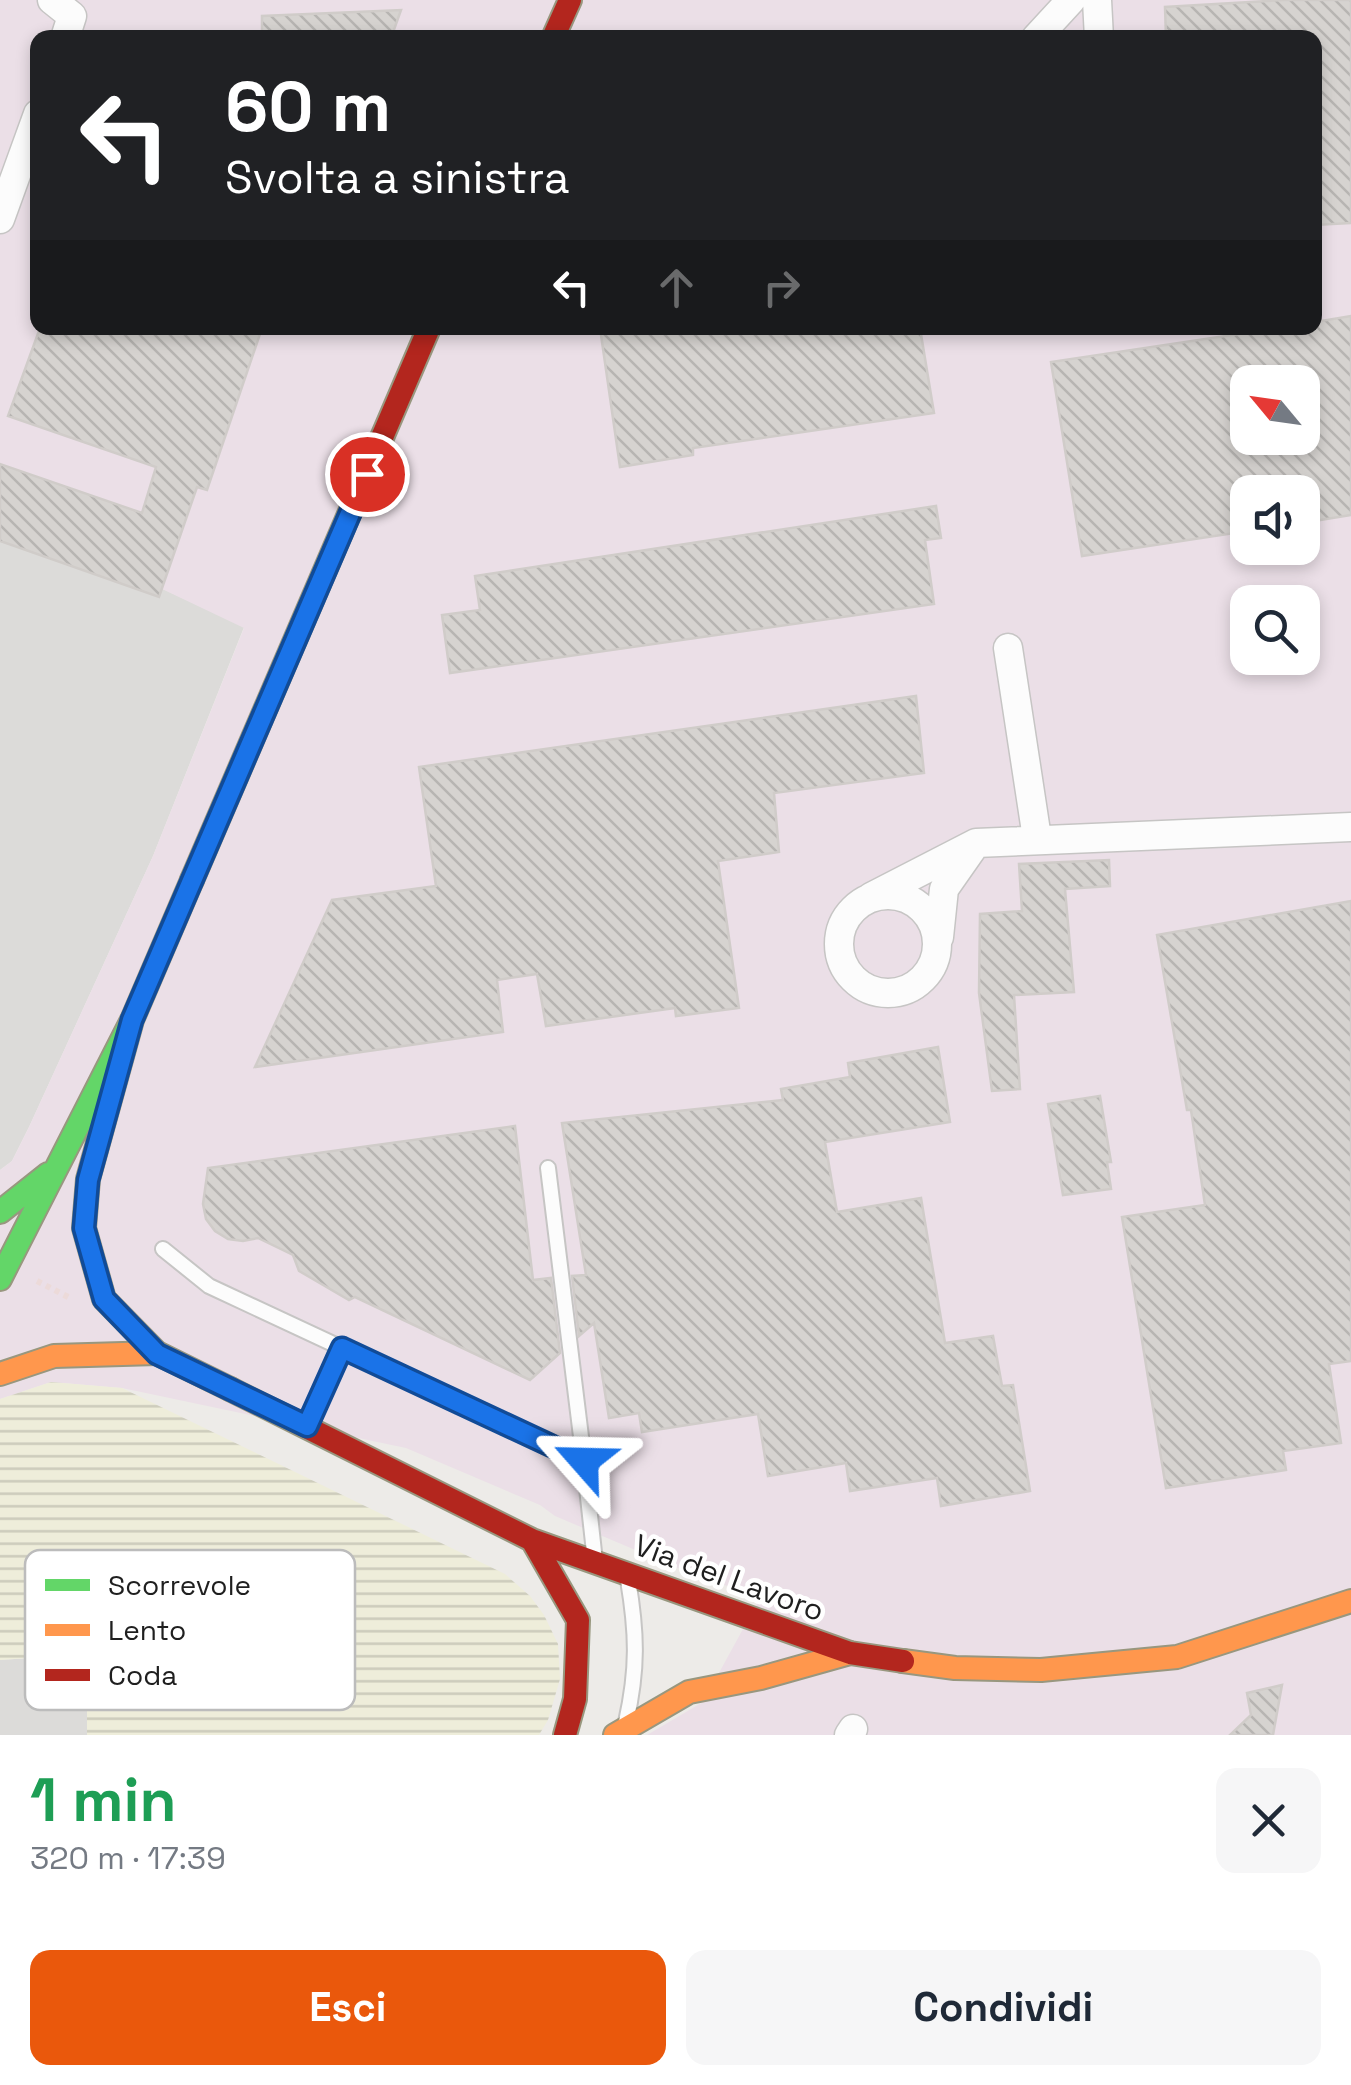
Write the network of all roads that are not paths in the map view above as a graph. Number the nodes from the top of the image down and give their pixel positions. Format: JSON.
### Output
{"nodes":[{"id":1,"x":570,"y":0,"type":"edge"},
{"id":2,"x":1071,"y":0,"type":"edge"},
{"id":3,"x":1097,"y":0,"type":"edge"},
{"id":4,"x":557,"y":30,"type":"edge"},
{"id":5,"x":1043,"y":30,"type":"edge"},
{"id":6,"x":1099,"y":30,"type":"edge"},
{"id":7,"x":30,"y":136,"type":"edge"},
{"id":8,"x":0,"y":219,"type":"edge"},
{"id":9,"x":426,"y":335,"type":"edge"},
{"id":10,"x":1008,"y":648,"type":"dead end"},
{"id":11,"x":1351,"y":827,"type":"edge"},
{"id":12,"x":1037,"y":838,"type":"junction"},
{"id":13,"x":976,"y":844,"type":"junction"},
{"id":14,"x":871,"y":897,"type":"junction"},
{"id":15,"x":938,"y":947,"type":"junction"},
{"id":16,"x":132,"y":1020,"type":"junction"},
{"id":17,"x":548,"y":1168,"type":"dead end"},
{"id":18,"x":54,"y":1170,"type":"junction"},
{"id":19,"x":0,"y":1212,"type":"edge"},
{"id":20,"x":163,"y":1249,"type":"dead end"},
{"id":21,"x":0,"y":1279,"type":"edge"},
{"id":22,"x":342,"y":1348,"type":"junction"},
{"id":23,"x":157,"y":1354,"type":"junction"},
{"id":24,"x":0,"y":1374,"type":"edge"},
{"id":25,"x":307,"y":1426,"type":"junction"},
{"id":26,"x":584,"y":1461,"type":"junction"},
{"id":27,"x":532,"y":1540,"type":"junction"},
{"id":28,"x":594,"y":1561,"type":"junction"},
{"id":29,"x":626,"y":1572,"type":"junction"},
{"id":30,"x":1351,"y":1600,"type":"edge"},
{"id":31,"x":850,"y":1653,"type":"junction"},
{"id":32,"x":620,"y":1731,"type":"edge"},
{"id":33,"x":565,"y":1735,"type":"edge"}],
"edges":[{"from":1,"to":4,"type":"main road"},
{"from":2,"to":5,"type":"street"},
{"from":3,"to":6,"type":"street"},
{"from":7,"to":8,"type":"street"},
{"from":9,"to":16,"type":"main road"},
{"from":10,"to":12,"type":"street"},
{"from":11,"to":12,"type":"street"},
{"from":12,"to":13,"type":"street"},
{"from":13,"to":14,"type":"street"},
{"from":13,"to":15,"type":"street"},
{"from":14,"to":15,"type":"street"},
{"from":14,"to":15,"type":"street"},
{"from":16,"to":18,"type":"main road"},
{"from":16,"to":23,"type":"main road"},
{"from":17,"to":26,"type":"lane"},
{"from":18,"to":19,"type":"main road"},
{"from":18,"to":21,"type":"main road"},
{"from":20,"to":22,"type":"lane"},
{"from":22,"to":25,"type":"lane"},
{"from":22,"to":26,"type":"lane"},
{"from":23,"to":24,"type":"main road"},
{"from":23,"to":25,"type":"main road","name":"Via del Lavoro"},
{"from":25,"to":27,"type":"main road","name":"Via del Lavoro"},
{"from":26,"to":28,"type":"lane"},
{"from":27,"to":28,"type":"main road","name":"Via del Lavoro"},
{"from":27,"to":33,"type":"main road"},
{"from":28,"to":29,"type":"main road","name":"Via del Lavoro"},
{"from":29,"to":31,"type":"main road","name":"Via del Lavoro"},
{"from":29,"to":32,"type":"lane"},
{"from":30,"to":31,"type":"main road","name":"Via del Lavoro"},
{"from":31,"to":32,"type":"main road","name":"Via del Lavoro"}]}
